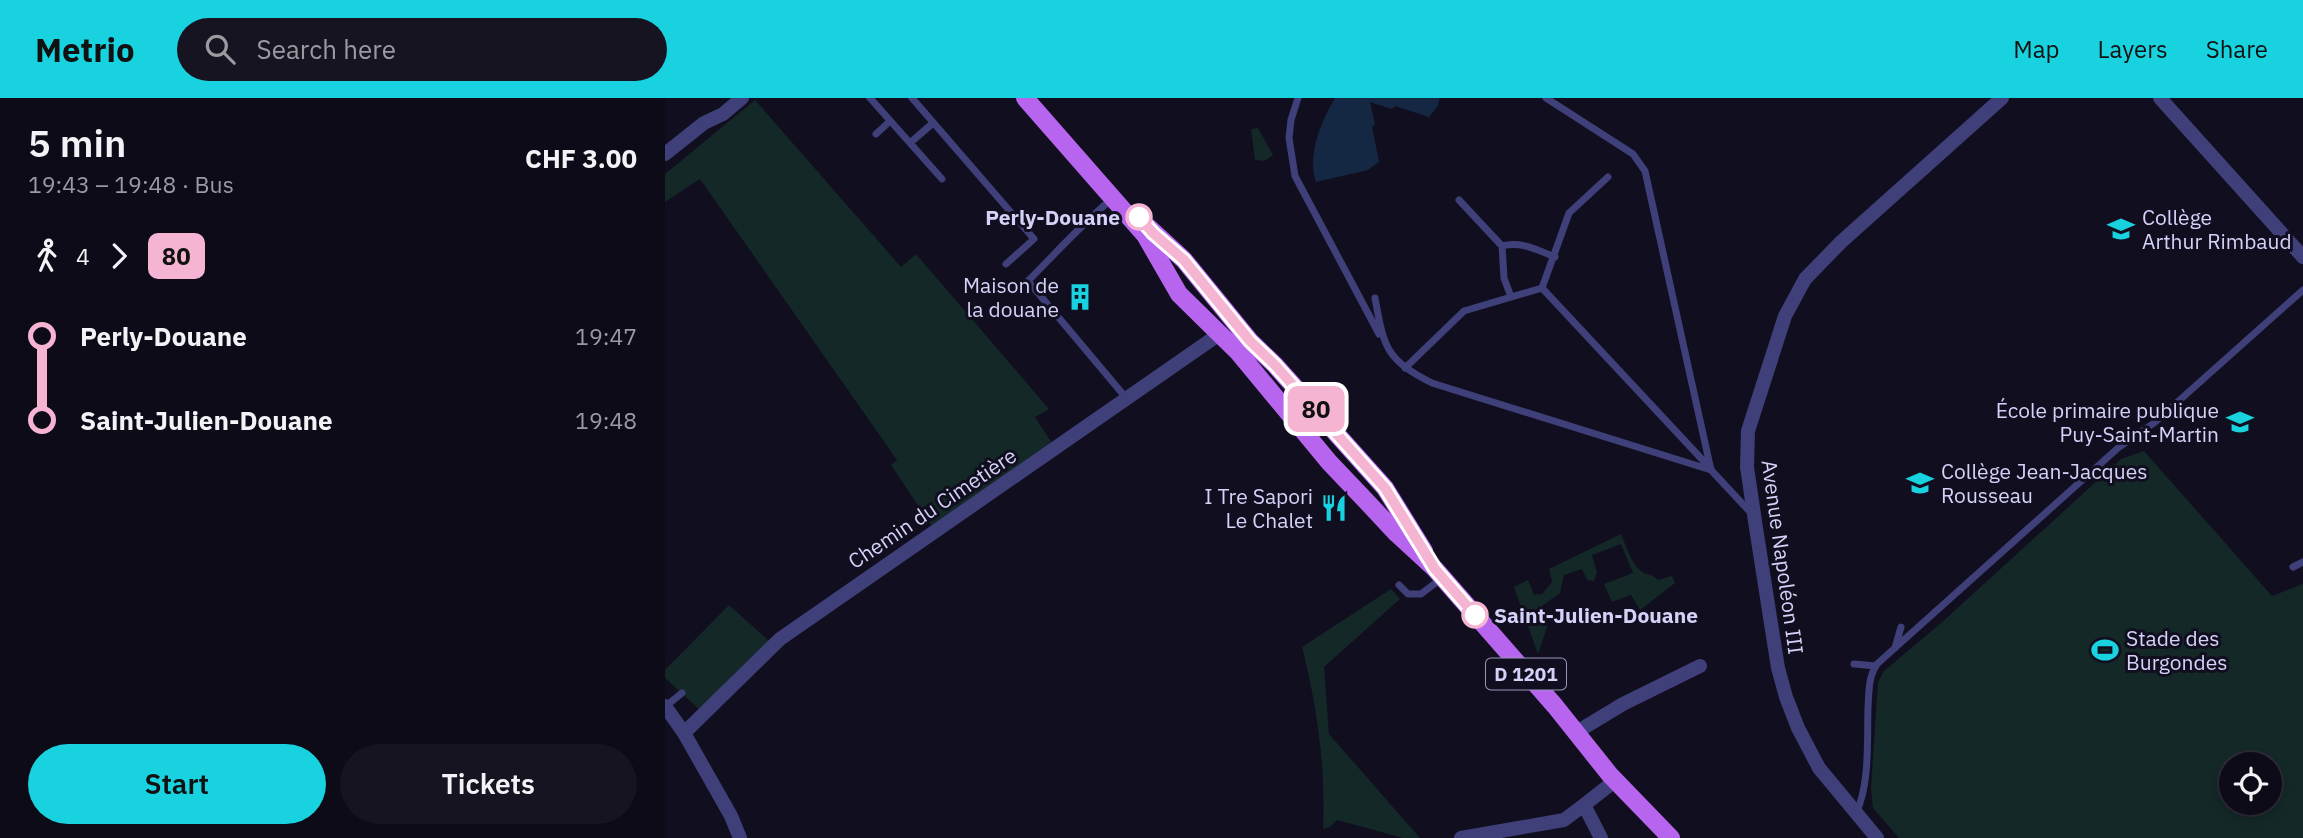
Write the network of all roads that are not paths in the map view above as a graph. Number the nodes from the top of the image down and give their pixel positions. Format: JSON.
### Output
{"nodes":[{"id":1,"x":742,"y":98,"type":"edge"},
{"id":2,"x":870,"y":98,"type":"edge"},
{"id":3,"x":912,"y":98,"type":"edge"},
{"id":4,"x":1025,"y":98,"type":"edge"},
{"id":5,"x":1034,"y":98,"type":"edge"},
{"id":6,"x":1298,"y":98,"type":"edge"},
{"id":7,"x":1546,"y":98,"type":"edge"},
{"id":8,"x":2002,"y":98,"type":"edge"},
{"id":9,"x":2160,"y":98,"type":"edge"},
{"id":10,"x":890,"y":121,"type":"junction"},
{"id":11,"x":933,"y":122,"type":"junction"},
{"id":12,"x":876,"y":134,"type":"dead end"},
{"id":13,"x":910,"y":143,"type":"junction"},
{"id":14,"x":665,"y":154,"type":"edge"},
{"id":15,"x":1608,"y":177,"type":"dead end"},
{"id":16,"x":942,"y":179,"type":"dead end"},
{"id":17,"x":1459,"y":200,"type":"dead end"},
{"id":18,"x":1106,"y":204,"type":"dead end"},
{"id":19,"x":1502,"y":246,"type":"junction"},
{"id":20,"x":1555,"y":257,"type":"junction"},
{"id":21,"x":2303,"y":257,"type":"edge"},
{"id":22,"x":1006,"y":264,"type":"dead end"},
{"id":23,"x":1542,"y":288,"type":"junction"},
{"id":24,"x":2303,"y":290,"type":"edge"},
{"id":25,"x":1511,"y":297,"type":"junction"},
{"id":26,"x":1375,"y":298,"type":"dead end"},
{"id":27,"x":1218,"y":335,"type":"junction"},
{"id":28,"x":1383,"y":341,"type":"junction"},
{"id":29,"x":1244,"y":346,"type":"junction"},
{"id":30,"x":1405,"y":368,"type":"junction"},
{"id":31,"x":1127,"y":400,"type":"junction"},
{"id":32,"x":1331,"y":426,"type":"junction"},
{"id":33,"x":1313,"y":441,"type":"junction"},
{"id":34,"x":1711,"y":470,"type":"junction"},
{"id":35,"x":1391,"y":516,"type":"junction"},
{"id":36,"x":1754,"y":517,"type":"junction"},
{"id":37,"x":2303,"y":562,"type":"edge"},
{"id":38,"x":2293,"y":567,"type":"dead end"},
{"id":39,"x":1439,"y":573,"type":"junction"},
{"id":40,"x":1399,"y":585,"type":"dead end"},
{"id":41,"x":1901,"y":627,"type":"dead end"},
{"id":42,"x":1895,"y":649,"type":"junction"},
{"id":43,"x":1854,"y":664,"type":"dead end"},
{"id":44,"x":1700,"y":666,"type":"dead end"},
{"id":45,"x":1876,"y":666,"type":"junction"},
{"id":46,"x":681,"y":693,"type":"dead end"},
{"id":47,"x":665,"y":707,"type":"edge"},
{"id":48,"x":684,"y":733,"type":"junction"},
{"id":49,"x":1575,"y":733,"type":"junction"},
{"id":50,"x":1616,"y":780,"type":"junction"},
{"id":51,"x":1584,"y":805,"type":"junction"},
{"id":52,"x":1856,"y":813,"type":"junction"},
{"id":53,"x":740,"y":838,"type":"edge"},
{"id":54,"x":1461,"y":838,"type":"edge"},
{"id":55,"x":1601,"y":838,"type":"edge"},
{"id":56,"x":1671,"y":838,"type":"edge"},
{"id":57,"x":1877,"y":838,"type":"edge"}],
"edges":[{"from":1,"to":14,"type":"street"},
{"from":2,"to":10,"type":"lane"},
{"from":3,"to":11,"type":"lane"},
{"from":4,"to":27,"type":"main road"},
{"from":5,"to":29,"type":"main road"},
{"from":6,"to":28,"type":"lane"},
{"from":7,"to":34,"type":"lane"},
{"from":8,"to":36,"type":"street","name":"Avenue Napoléon III"},
{"from":9,"to":21,"type":"street"},
{"from":10,"to":12,"type":"lane"},
{"from":10,"to":13,"type":"lane"},
{"from":11,"to":13,"type":"lane"},
{"from":11,"to":22,"type":"lane"},
{"from":13,"to":16,"type":"lane"},
{"from":15,"to":20,"type":"lane"},
{"from":17,"to":19,"type":"lane"},
{"from":18,"to":31,"type":"lane"},
{"from":19,"to":20,"type":"lane"},
{"from":19,"to":25,"type":"lane"},
{"from":20,"to":23,"type":"lane"},
{"from":23,"to":25,"type":"lane"},
{"from":23,"to":34,"type":"lane"},
{"from":24,"to":42,"type":"lane"},
{"from":25,"to":30,"type":"lane"},
{"from":26,"to":28,"type":"lane"},
{"from":27,"to":29,"type":"main road"},
{"from":27,"to":31,"type":"street","name":"Chemin du Cimetière"},
{"from":28,"to":30,"type":"lane"},
{"from":29,"to":32,"type":"main road","number":"D 1201"},
{"from":29,"to":33,"type":"main road","number":"D 1201"},
{"from":30,"to":34,"type":"lane"},
{"from":31,"to":48,"type":"street","name":"Chemin du Cimetière"},
{"from":32,"to":33,"type":"main road"},
{"from":32,"to":35,"type":"main road","number":"D 1201"},
{"from":33,"to":35,"type":"main road","number":"D 1201"},
{"from":34,"to":36,"type":"lane"},
{"from":35,"to":39,"type":"main road","number":"D 1201"},
{"from":36,"to":52,"type":"street","name":"Avenue Napoléon III"},
{"from":37,"to":38,"type":"lane"},
{"from":39,"to":40,"type":"lane"},
{"from":39,"to":49,"type":"main road","number":"D 1201"},
{"from":41,"to":42,"type":"lane"},
{"from":42,"to":45,"type":"lane"},
{"from":43,"to":45,"type":"lane"},
{"from":44,"to":49,"type":"street"},
{"from":45,"to":52,"type":"lane"},
{"from":46,"to":47,"type":"lane"},
{"from":47,"to":48,"type":"street"},
{"from":48,"to":53,"type":"street"},
{"from":49,"to":50,"type":"main road","number":"D 1201"},
{"from":50,"to":51,"type":"street"},
{"from":50,"to":56,"type":"main road","number":"D 1201"},
{"from":51,"to":54,"type":"street"},
{"from":51,"to":55,"type":"street"},
{"from":52,"to":57,"type":"street","name":"Avenue Napoléon III"}]}
